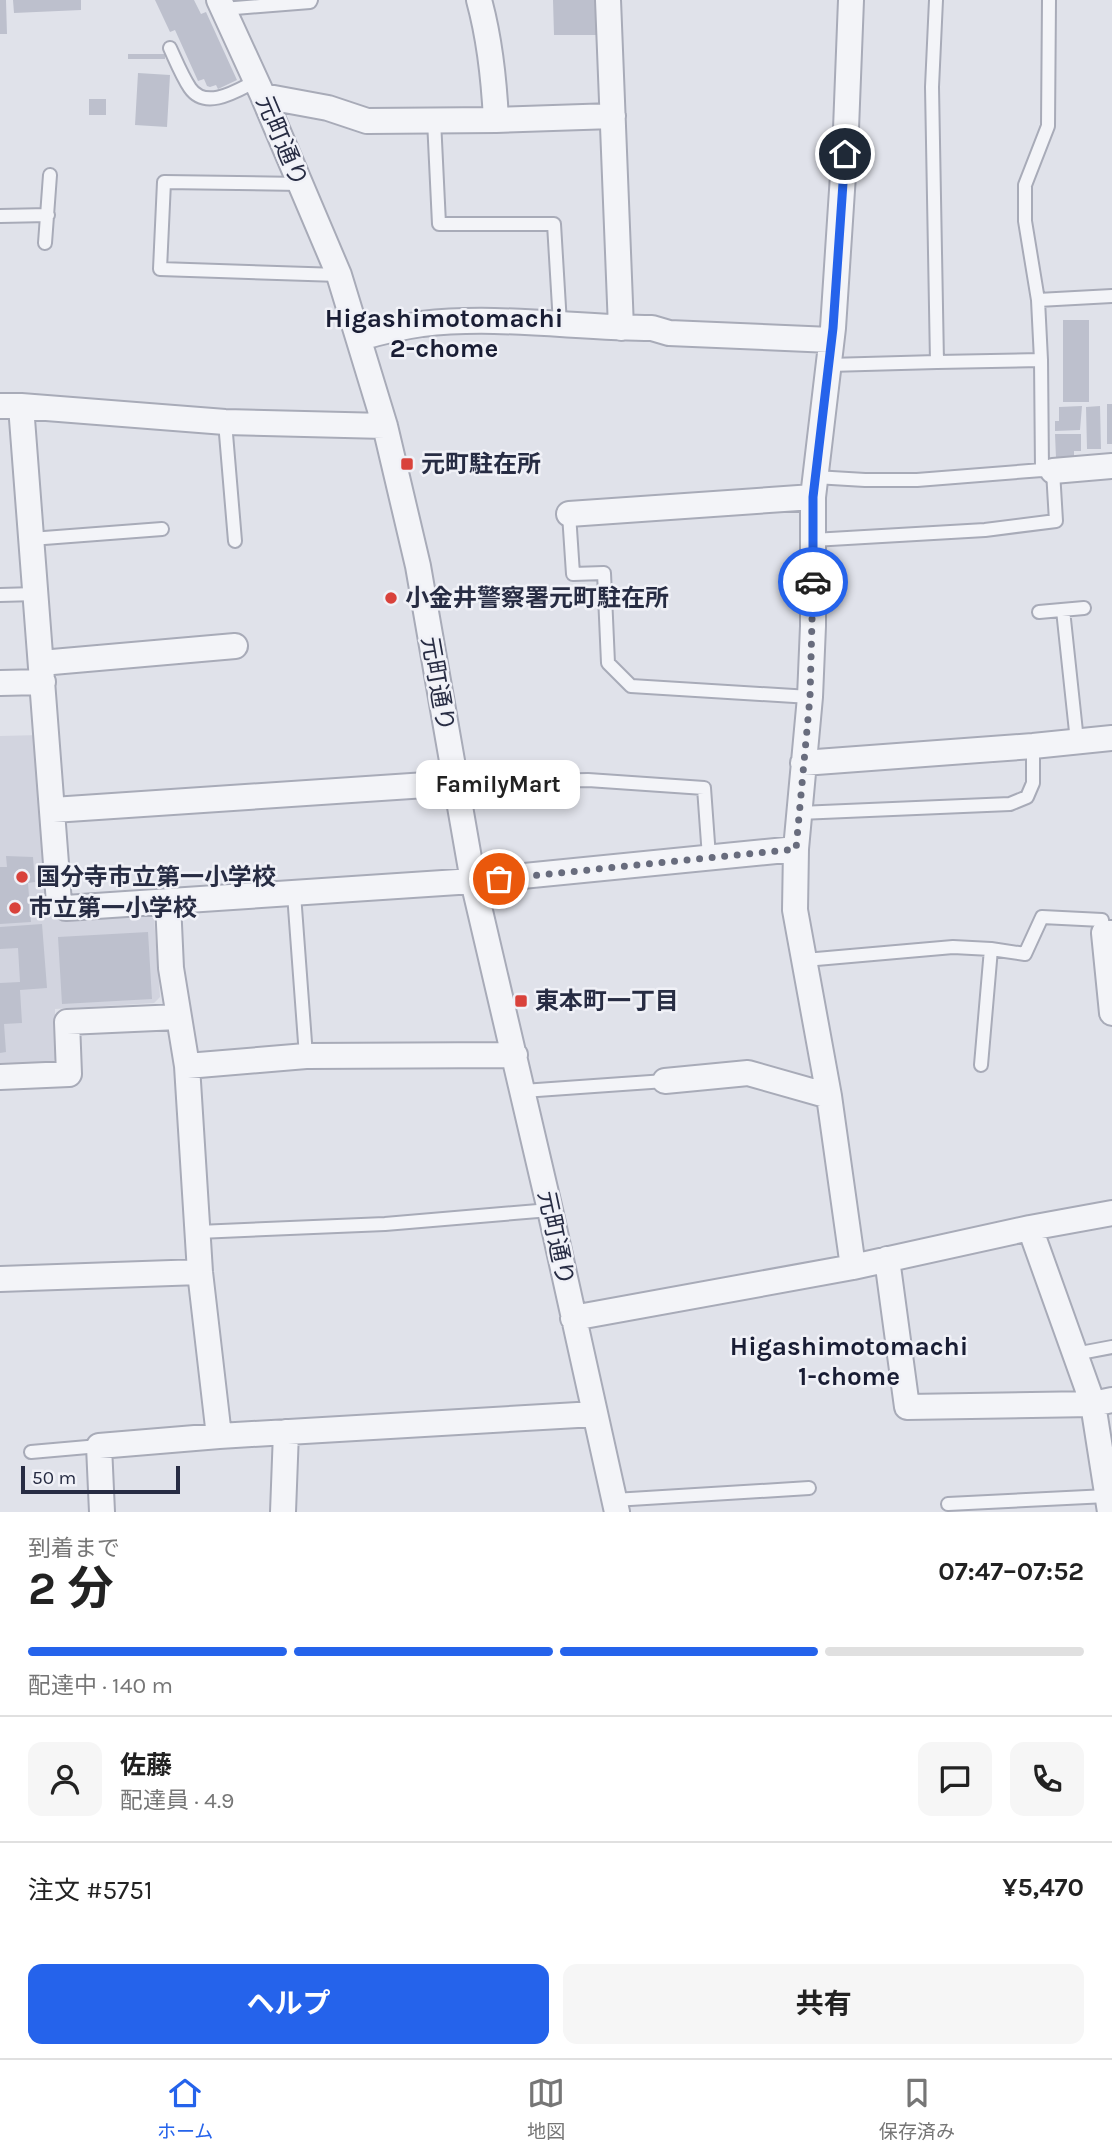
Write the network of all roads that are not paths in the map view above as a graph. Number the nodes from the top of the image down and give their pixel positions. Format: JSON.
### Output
{"nodes":[{"id":1,"x":311,"y":0,"type":"edge"},
{"id":2,"x":479,"y":0,"type":"edge"},
{"id":3,"x":608,"y":0,"type":"edge"},
{"id":4,"x":851,"y":0,"type":"edge"},
{"id":5,"x":936,"y":0,"type":"edge"},
{"id":6,"x":1049,"y":0,"type":"edge"},
{"id":7,"x":221,"y":4,"type":"edge"},
{"id":8,"x":170,"y":48,"type":"dead end"},
{"id":9,"x":260,"y":88,"type":"junction"},
{"id":10,"x":613,"y":116,"type":"junction"},
{"id":11,"x":434,"y":120,"type":"junction"},
{"id":12,"x":496,"y":120,"type":"junction"},
{"id":13,"x":50,"y":175,"type":"dead end"},
{"id":14,"x":301,"y":184,"type":"junction"},
{"id":15,"x":48,"y":215,"type":"junction"},
{"id":16,"x":0,"y":216,"type":"edge"},
{"id":17,"x":45,"y":243,"type":"dead end"},
{"id":18,"x":339,"y":275,"type":"junction"},
{"id":19,"x":1112,"y":296,"type":"edge"},
{"id":20,"x":1038,"y":300,"type":"junction"},
{"id":21,"x":560,"y":324,"type":"junction"},
{"id":22,"x":621,"y":328,"type":"junction"},
{"id":23,"x":360,"y":338,"type":"junction"},
{"id":24,"x":831,"y":340,"type":"junction"},
{"id":25,"x":1041,"y":360,"type":"junction"},
{"id":26,"x":937,"y":362,"type":"junction"},
{"id":27,"x":829,"y":365,"type":"junction"},
{"id":28,"x":10,"y":406,"type":"edge"},
{"id":29,"x":225,"y":422,"type":"junction"},
{"id":30,"x":385,"y":426,"type":"junction"},
{"id":31,"x":1112,"y":466,"type":"edge"},
{"id":32,"x":1047,"y":470,"type":"junction"},
{"id":33,"x":814,"y":487,"type":"junction"},
{"id":34,"x":569,"y":514,"type":"joint"},
{"id":35,"x":162,"y":529,"type":"dead end"},
{"id":36,"x":32,"y":539,"type":"junction"},
{"id":37,"x":813,"y":540,"type":"junction"},
{"id":38,"x":234,"y":541,"type":"dead end"},
{"id":39,"x":36,"y":594,"type":"junction"},
{"id":40,"x":0,"y":595,"type":"edge"},
{"id":41,"x":1084,"y":608,"type":"dead end"},
{"id":42,"x":1063,"y":610,"type":"junction"},
{"id":43,"x":1039,"y":612,"type":"dead end"},
{"id":44,"x":235,"y":646,"type":"dead end"},
{"id":45,"x":42,"y":672,"type":"junction"},
{"id":46,"x":0,"y":683,"type":"edge"},
{"id":47,"x":810,"y":697,"type":"junction"},
{"id":48,"x":1112,"y":737,"type":"edge"},
{"id":49,"x":1077,"y":741,"type":"junction"},
{"id":50,"x":1033,"y":746,"type":"junction"},
{"id":51,"x":803,"y":763,"type":"junction"},
{"id":52,"x":456,"y":783,"type":"junction"},
{"id":53,"x":53,"y":810,"type":"junction"},
{"id":54,"x":799,"y":813,"type":"junction"},
{"id":55,"x":796,"y":849,"type":"junction"},
{"id":56,"x":709,"y":857,"type":"junction"},
{"id":57,"x":473,"y":881,"type":"junction"},
{"id":58,"x":295,"y":894,"type":"junction"},
{"id":59,"x":168,"y":903,"type":"junction"},
{"id":60,"x":1108,"y":933,"type":"edge"},
{"id":61,"x":991,"y":949,"type":"junction"},
{"id":62,"x":805,"y":960,"type":"junction"},
{"id":63,"x":1112,"y":1013,"type":"edge"},
{"id":64,"x":178,"y":1017,"type":"junction"},
{"id":65,"x":515,"y":1055,"type":"junction"},
{"id":66,"x":306,"y":1056,"type":"junction"},
{"id":67,"x":981,"y":1065,"type":"dead end"},
{"id":68,"x":187,"y":1066,"type":"junction"},
{"id":69,"x":0,"y":1077,"type":"edge"},
{"id":70,"x":665,"y":1081,"type":"joint"},
{"id":71,"x":523,"y":1091,"type":"junction"},
{"id":72,"x":828,"y":1096,"type":"junction"},
{"id":73,"x":550,"y":1210,"type":"junction"},
{"id":74,"x":1112,"y":1213,"type":"edge"},
{"id":75,"x":1030,"y":1228,"type":"junction"},
{"id":76,"x":198,"y":1232,"type":"junction"},
{"id":77,"x":887,"y":1259,"type":"junction"},
{"id":78,"x":853,"y":1267,"type":"junction"},
{"id":79,"x":201,"y":1272,"type":"junction"},
{"id":80,"x":0,"y":1279,"type":"edge"},
{"id":81,"x":573,"y":1318,"type":"junction"},
{"id":82,"x":1112,"y":1347,"type":"edge"},
{"id":83,"x":1075,"y":1354,"type":"junction"},
{"id":84,"x":1102,"y":1402,"type":"edge"},
{"id":85,"x":595,"y":1414,"type":"junction"},
{"id":86,"x":286,"y":1432,"type":"junction"},
{"id":87,"x":219,"y":1436,"type":"junction"},
{"id":88,"x":99,"y":1446,"type":"junction"},
{"id":89,"x":31,"y":1452,"type":"dead end"},
{"id":90,"x":809,"y":1488,"type":"dead end"},
{"id":91,"x":947,"y":1504,"type":"dead end"},
{"id":92,"x":1109,"y":1504,"type":"edge"},
{"id":93,"x":616,"y":1506,"type":"edge"},
{"id":94,"x":102,"y":1512,"type":"edge"},
{"id":95,"x":283,"y":1512,"type":"edge"}],
"edges":[{"from":1,"to":7,"type":"lane"},
{"from":2,"to":12,"type":"street"},
{"from":3,"to":10,"type":"street"},
{"from":4,"to":24,"type":"street"},
{"from":5,"to":26,"type":"lane"},
{"from":6,"to":20,"type":"lane"},
{"from":7,"to":9,"type":"street","name":"元町通り"},
{"from":8,"to":9,"type":"lane"},
{"from":9,"to":11,"type":"street"},
{"from":9,"to":14,"type":"street","name":"元町通り"},
{"from":10,"to":12,"type":"street"},
{"from":10,"to":22,"type":"street"},
{"from":11,"to":12,"type":"street"},
{"from":11,"to":21,"type":"lane"},
{"from":13,"to":15,"type":"lane"},
{"from":14,"to":18,"type":"street","name":"元町通り"},
{"from":14,"to":18,"type":"lane"},
{"from":15,"to":16,"type":"lane"},
{"from":15,"to":17,"type":"lane"},
{"from":18,"to":23,"type":"street","name":"元町通り"},
{"from":19,"to":20,"type":"lane"},
{"from":20,"to":25,"type":"lane"},
{"from":21,"to":22,"type":"street"},
{"from":21,"to":23,"type":"street"},
{"from":22,"to":24,"type":"street"},
{"from":23,"to":30,"type":"street","name":"元町通り"},
{"from":24,"to":27,"type":"street"},
{"from":25,"to":26,"type":"lane"},
{"from":25,"to":32,"type":"lane"},
{"from":26,"to":27,"type":"lane"},
{"from":27,"to":33,"type":"street"},
{"from":28,"to":29,"type":"street"},
{"from":28,"to":36,"type":"street"},
{"from":29,"to":30,"type":"street"},
{"from":29,"to":38,"type":"lane"},
{"from":30,"to":52,"type":"street","name":"元町通り"},
{"from":31,"to":32,"type":"street"},
{"from":32,"to":33,"type":"lane"},
{"from":32,"to":37,"type":"lane"},
{"from":33,"to":34,"type":"street"},
{"from":33,"to":37,"type":"street"},
{"from":34,"to":47,"type":"lane"},
{"from":35,"to":36,"type":"lane"},
{"from":36,"to":39,"type":"street"},
{"from":37,"to":47,"type":"street"},
{"from":39,"to":40,"type":"lane"},
{"from":39,"to":45,"type":"street"},
{"from":41,"to":42,"type":"lane"},
{"from":42,"to":43,"type":"lane"},
{"from":42,"to":49,"type":"lane"},
{"from":44,"to":45,"type":"street"},
{"from":45,"to":46,"type":"street"},
{"from":45,"to":53,"type":"street"},
{"from":47,"to":51,"type":"street"},
{"from":48,"to":49,"type":"street"},
{"from":49,"to":50,"type":"street"},
{"from":50,"to":51,"type":"street"},
{"from":50,"to":54,"type":"lane"},
{"from":51,"to":54,"type":"street"},
{"from":52,"to":53,"type":"street"},
{"from":52,"to":56,"type":"lane"},
{"from":52,"to":57,"type":"street","name":"元町通り"},
{"from":53,"to":59,"type":"street"},
{"from":54,"to":55,"type":"street"},
{"from":55,"to":56,"type":"street"},
{"from":55,"to":62,"type":"street"},
{"from":56,"to":57,"type":"street"},
{"from":57,"to":58,"type":"street"},
{"from":57,"to":65,"type":"street","name":"元町通り"},
{"from":58,"to":59,"type":"street"},
{"from":58,"to":66,"type":"lane"},
{"from":59,"to":64,"type":"street"},
{"from":60,"to":61,"type":"lane"},
{"from":60,"to":63,"type":"street"},
{"from":61,"to":62,"type":"lane"},
{"from":61,"to":67,"type":"lane"},
{"from":62,"to":72,"type":"street"},
{"from":64,"to":68,"type":"street"},
{"from":64,"to":69,"type":"street"},
{"from":65,"to":66,"type":"street"},
{"from":65,"to":71,"type":"street","name":"元町通り"},
{"from":66,"to":68,"type":"street"},
{"from":68,"to":76,"type":"street"},
{"from":70,"to":71,"type":"lane"},
{"from":70,"to":72,"type":"street"},
{"from":71,"to":73,"type":"street","name":"元町通り"},
{"from":72,"to":78,"type":"street"},
{"from":73,"to":76,"type":"lane"},
{"from":73,"to":81,"type":"street","name":"元町通り"},
{"from":74,"to":75,"type":"street"},
{"from":75,"to":77,"type":"street"},
{"from":75,"to":83,"type":"street"},
{"from":76,"to":79,"type":"street"},
{"from":77,"to":78,"type":"street"},
{"from":77,"to":84,"type":"street"},
{"from":78,"to":81,"type":"street"},
{"from":79,"to":80,"type":"street"},
{"from":79,"to":87,"type":"street"},
{"from":81,"to":85,"type":"street","name":"元町通り"},
{"from":82,"to":83,"type":"lane"},
{"from":83,"to":84,"type":"street"},
{"from":84,"to":92,"type":"street"},
{"from":85,"to":86,"type":"street"},
{"from":85,"to":93,"type":"street","name":"元町通り"},
{"from":86,"to":87,"type":"street"},
{"from":86,"to":95,"type":"street"},
{"from":87,"to":88,"type":"street"},
{"from":88,"to":89,"type":"lane"},
{"from":88,"to":94,"type":"street"},
{"from":90,"to":93,"type":"lane"},
{"from":91,"to":92,"type":"lane"}]}
